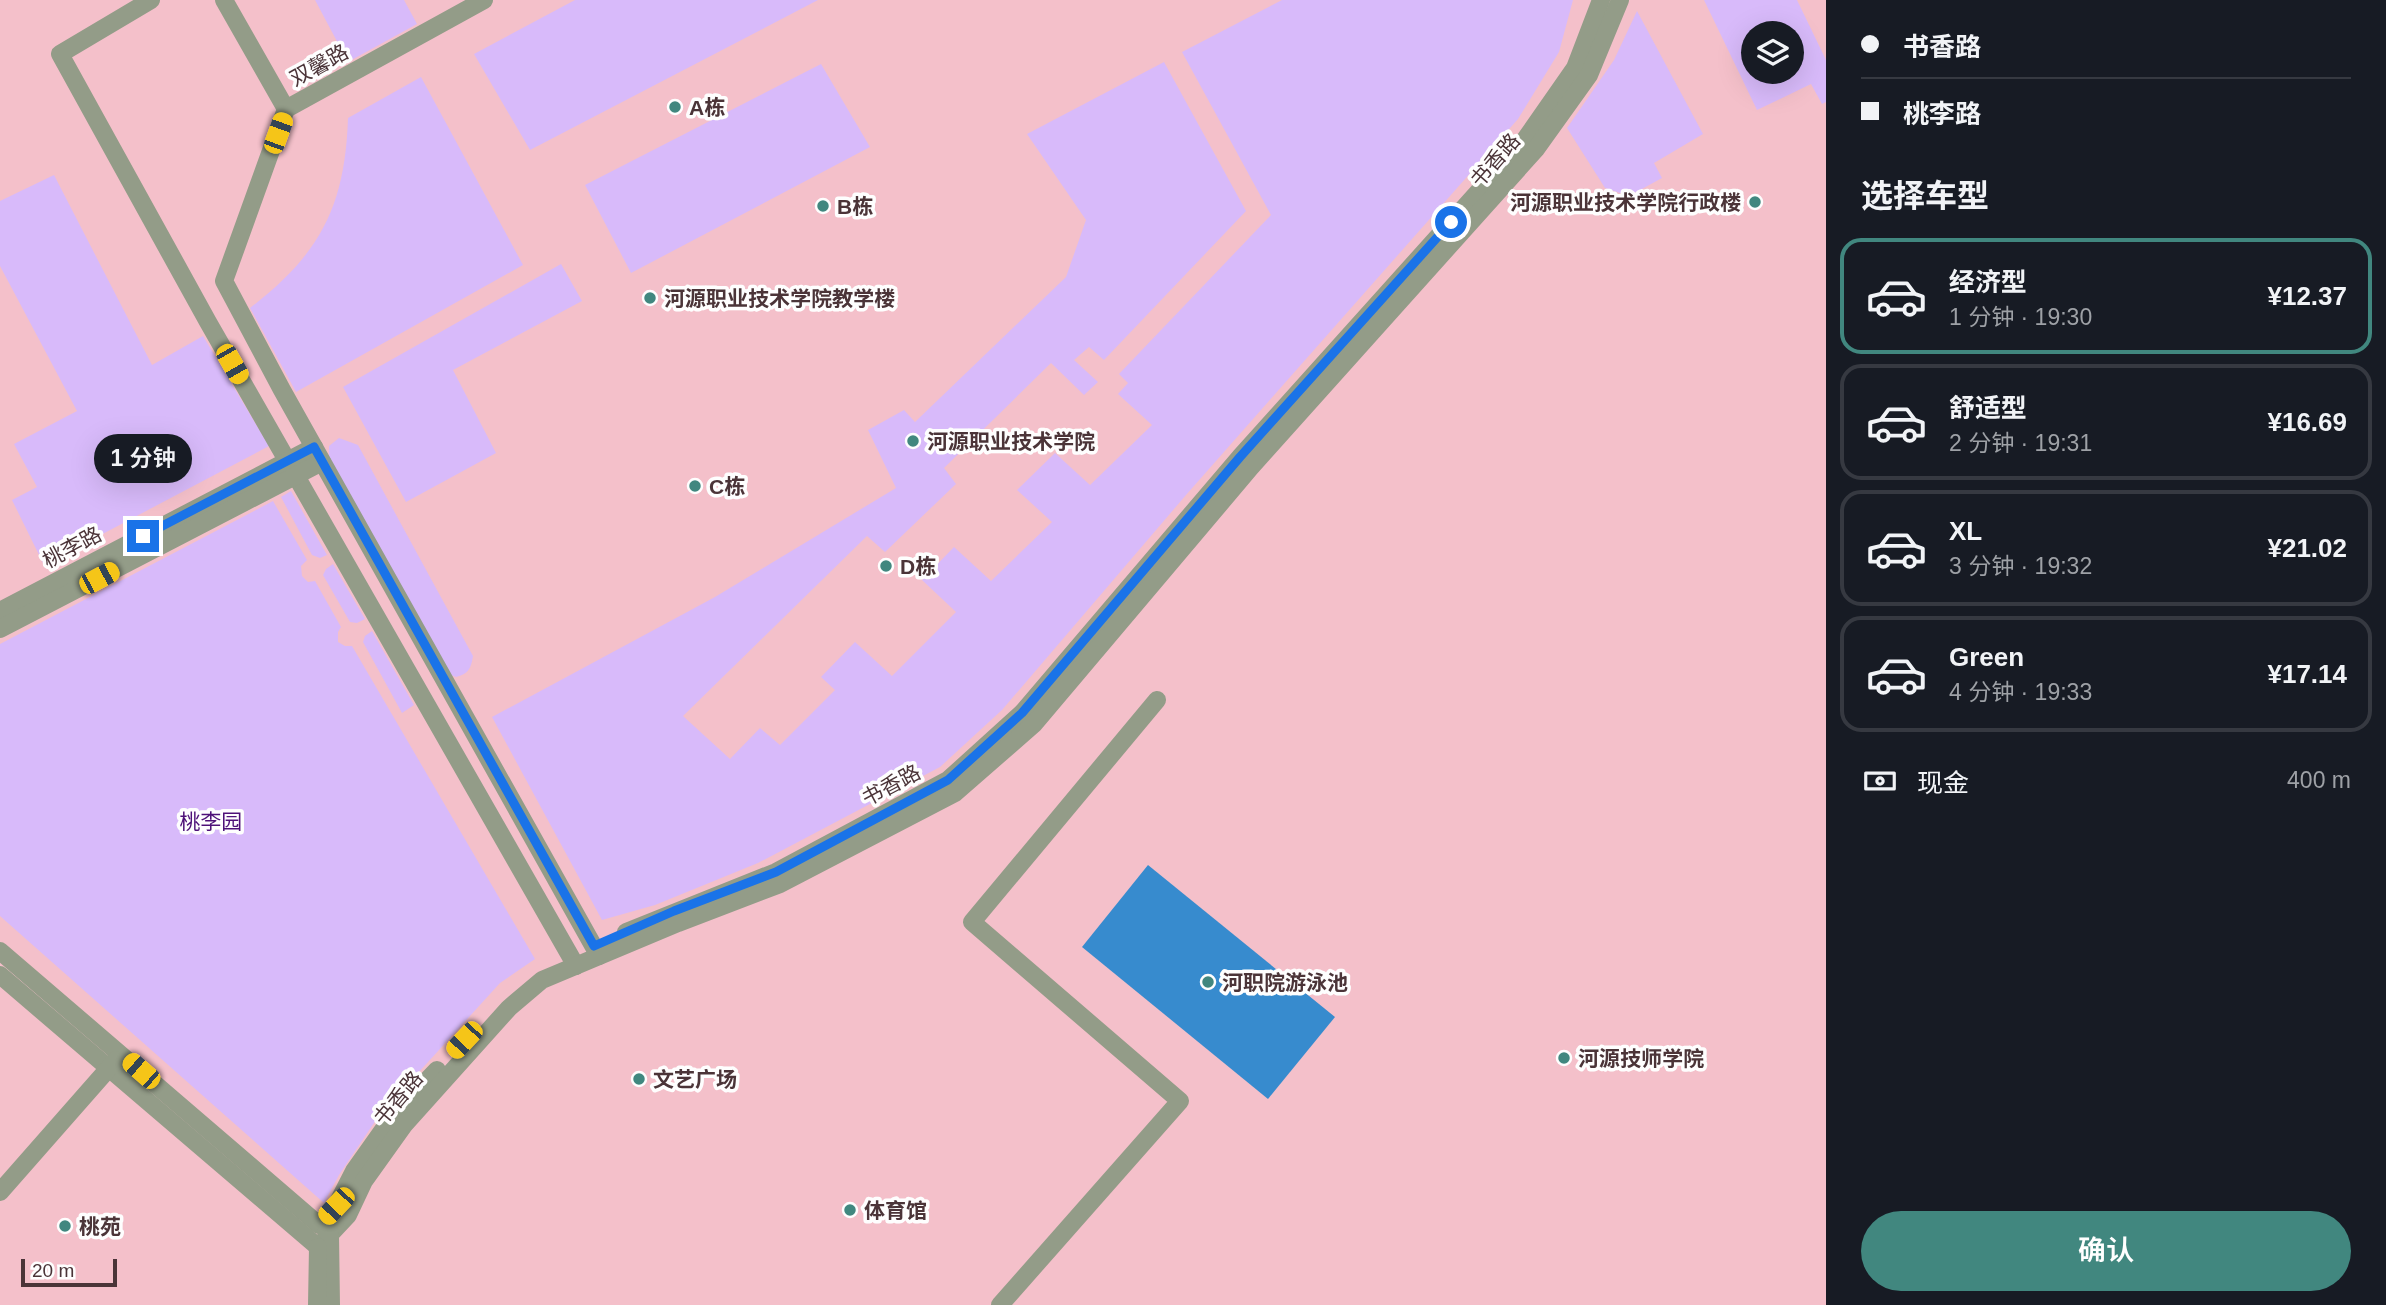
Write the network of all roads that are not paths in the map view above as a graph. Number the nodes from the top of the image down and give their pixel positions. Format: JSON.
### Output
{"nodes":[{"id":1,"x":151,"y":0,"type":"edge"},
{"id":2,"x":224,"y":0,"type":"edge"},
{"id":3,"x":484,"y":0,"type":"edge"},
{"id":4,"x":1601,"y":0,"type":"edge"},
{"id":5,"x":1620,"y":0,"type":"edge"},
{"id":6,"x":286,"y":109,"type":"junction"},
{"id":7,"x":318,"y":454,"type":"junction"},
{"id":8,"x":291,"y":468,"type":"junction"},
{"id":9,"x":0,"y":611,"type":"edge"},
{"id":10,"x":0,"y":629,"type":"edge"},
{"id":11,"x":1157,"y":700,"type":"dead end"},
{"id":12,"x":0,"y":951,"type":"edge"},
{"id":13,"x":596,"y":951,"type":"junction"},
{"id":14,"x":573,"y":961,"type":"junction"},
{"id":15,"x":0,"y":975,"type":"edge"},
{"id":16,"x":118,"y":1050,"type":"junction"},
{"id":17,"x":105,"y":1065,"type":"junction"},
{"id":18,"x":0,"y":1176,"type":"edge"},
{"id":19,"x":0,"y":1192,"type":"edge"},
{"id":20,"x":318,"y":1236,"type":"junction"},
{"id":21,"x":317,"y":1305,"type":"edge"},
{"id":22,"x":331,"y":1305,"type":"edge"},
{"id":23,"x":1000,"y":1305,"type":"edge"}],
"edges":[{"from":1,"to":8,"type":"street"},
{"from":2,"to":6,"type":"street","name":"双馨路"},
{"from":3,"to":6,"type":"street","name":"双馨路"},
{"from":4,"to":13,"type":"street","name":"书香路"},
{"from":5,"to":13,"type":"street","name":"书香路"},
{"from":6,"to":7,"type":"street"},
{"from":7,"to":8,"type":"street","name":"桃李路"},
{"from":7,"to":13,"type":"street"},
{"from":8,"to":9,"type":"street","name":"桃李路"},
{"from":8,"to":10,"type":"street","name":"桃李路"},
{"from":8,"to":14,"type":"street"},
{"from":11,"to":23,"type":"street"},
{"from":12,"to":16,"type":"street"},
{"from":13,"to":14,"type":"street","name":"书香路"},
{"from":14,"to":20,"type":"street","name":"书香路"},
{"from":15,"to":17,"type":"street"},
{"from":16,"to":17,"type":"street"},
{"from":16,"to":20,"type":"street"},
{"from":17,"to":18,"type":"street"},
{"from":17,"to":19,"type":"street"},
{"from":17,"to":20,"type":"street"},
{"from":20,"to":21,"type":"street"},
{"from":20,"to":22,"type":"street"}]}
